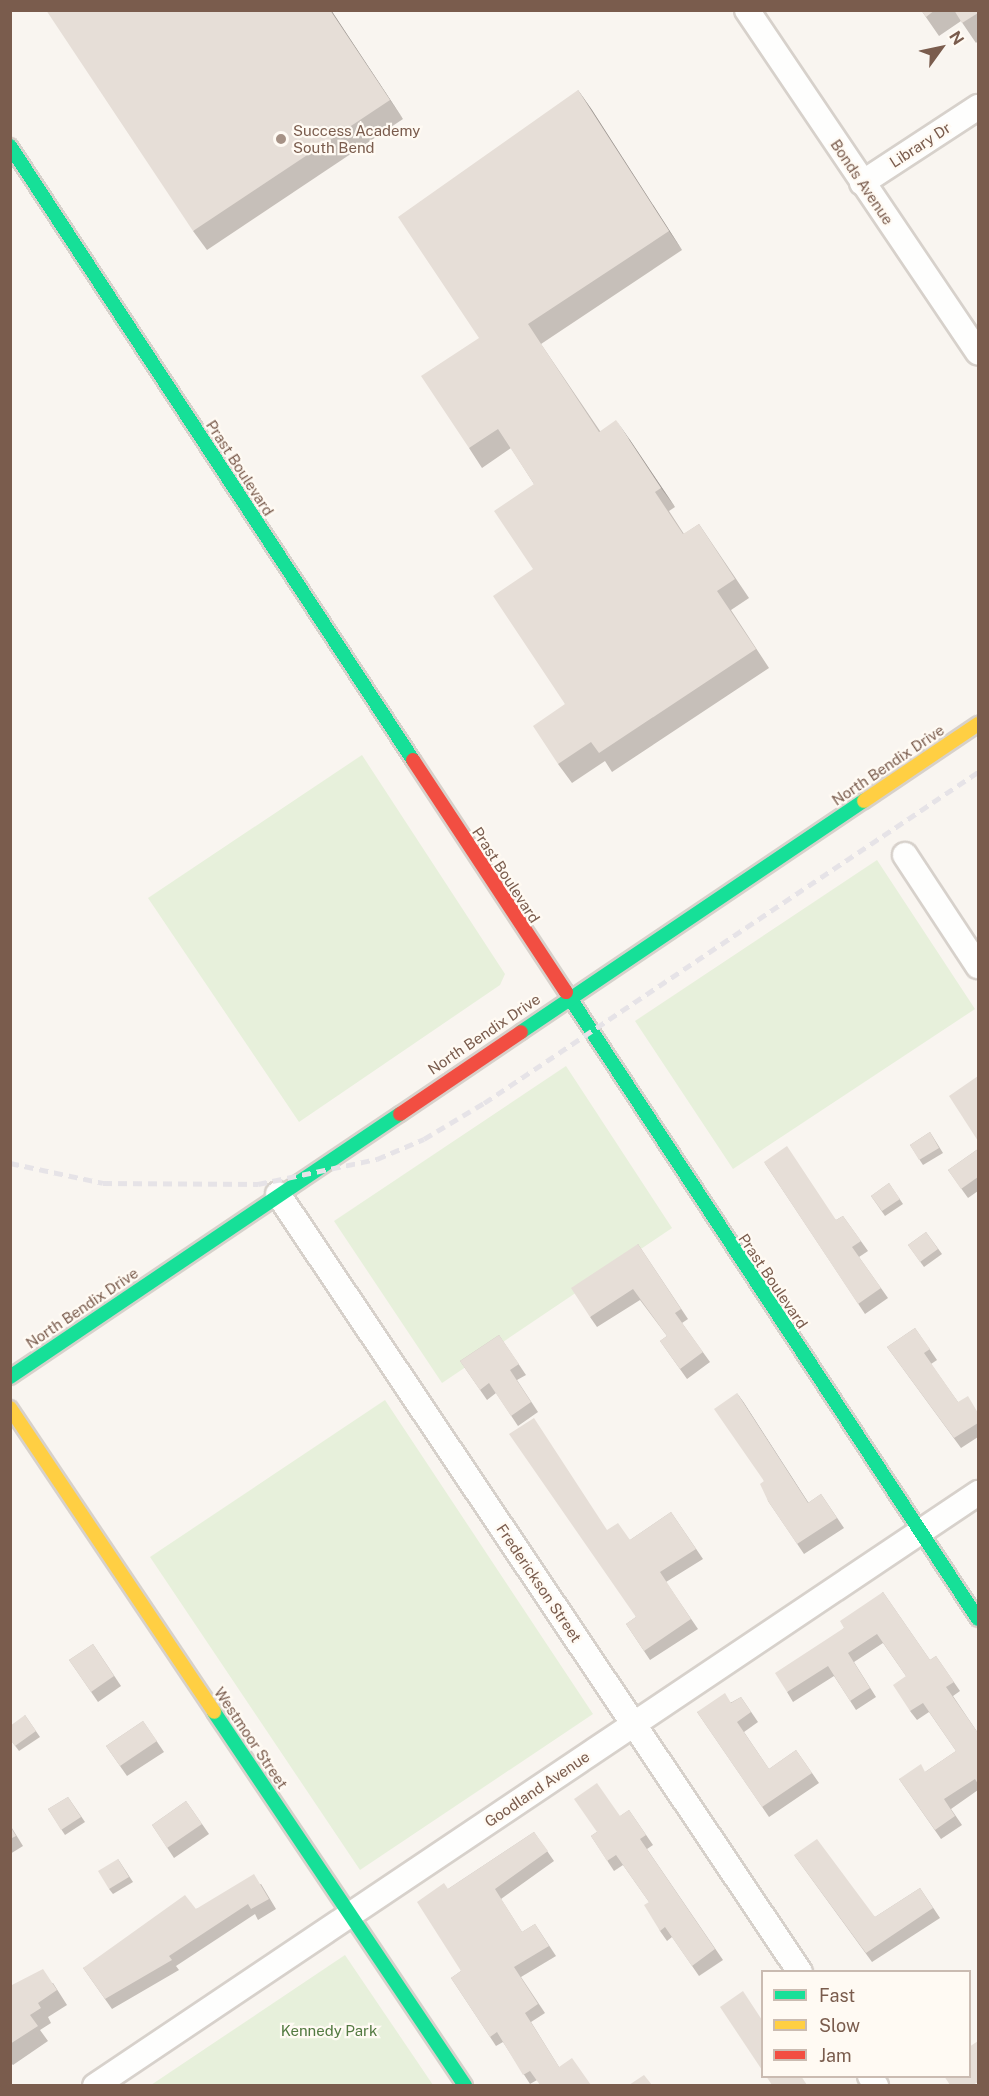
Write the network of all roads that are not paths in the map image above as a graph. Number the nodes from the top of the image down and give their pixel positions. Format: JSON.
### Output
{"nodes":[{"id":1,"x":747,"y":10,"type":"edge"},
{"id":2,"x":978,"y":107,"type":"edge"},
{"id":3,"x":10,"y":146,"type":"edge"},
{"id":4,"x":862,"y":183,"type":"junction"},
{"id":5,"x":978,"y":352,"type":"edge"},
{"id":6,"x":978,"y":724,"type":"edge"},
{"id":7,"x":905,"y":855,"type":"dead end"},
{"id":8,"x":978,"y":966,"type":"edge"},
{"id":9,"x":566,"y":998,"type":"junction"},
{"id":10,"x":278,"y":1194,"type":"junction"},
{"id":11,"x":10,"y":1377,"type":"edge"},
{"id":12,"x":10,"y":1408,"type":"edge"},
{"id":13,"x":978,"y":1493,"type":"edge"},
{"id":14,"x":921,"y":1532,"type":"junction"},
{"id":15,"x":978,"y":1619,"type":"edge"},
{"id":16,"x":633,"y":1724,"type":"junction"},
{"id":17,"x":350,"y":1915,"type":"junction"},
{"id":18,"x":799,"y":1970,"type":"edge"},
{"id":19,"x":95,"y":2085,"type":"edge"},
{"id":20,"x":465,"y":2085,"type":"edge"}],
"edges":[{"from":1,"to":4,"type":"street","name":"Bonds Avenue"},
{"from":2,"to":4,"type":"street","name":"Library Dr"},
{"from":3,"to":9,"type":"street","name":"Prast Boulevard"},
{"from":4,"to":5,"type":"street","name":"Bonds Avenue"},
{"from":6,"to":9,"type":"street","name":"North Bendix Drive"},
{"from":7,"to":8,"type":"street"},
{"from":9,"to":10,"type":"street","name":"North Bendix Drive"},
{"from":9,"to":14,"type":"street","name":"Prast Boulevard"},
{"from":10,"to":11,"type":"street","name":"North Bendix Drive"},
{"from":10,"to":16,"type":"street","name":"Frederickson Street"},
{"from":12,"to":17,"type":"street","name":"Westmoor Street"},
{"from":13,"to":14,"type":"street","name":"Goodland Avenue"},
{"from":14,"to":15,"type":"street","name":"Prast Boulevard"},
{"from":14,"to":16,"type":"street","name":"Goodland Avenue"},
{"from":16,"to":17,"type":"street","name":"Goodland Avenue"},
{"from":16,"to":18,"type":"street","name":"Frederickson Street"},
{"from":17,"to":19,"type":"street","name":"Goodland Avenue"},
{"from":17,"to":20,"type":"street","name":"Westmoor Street"}]}
